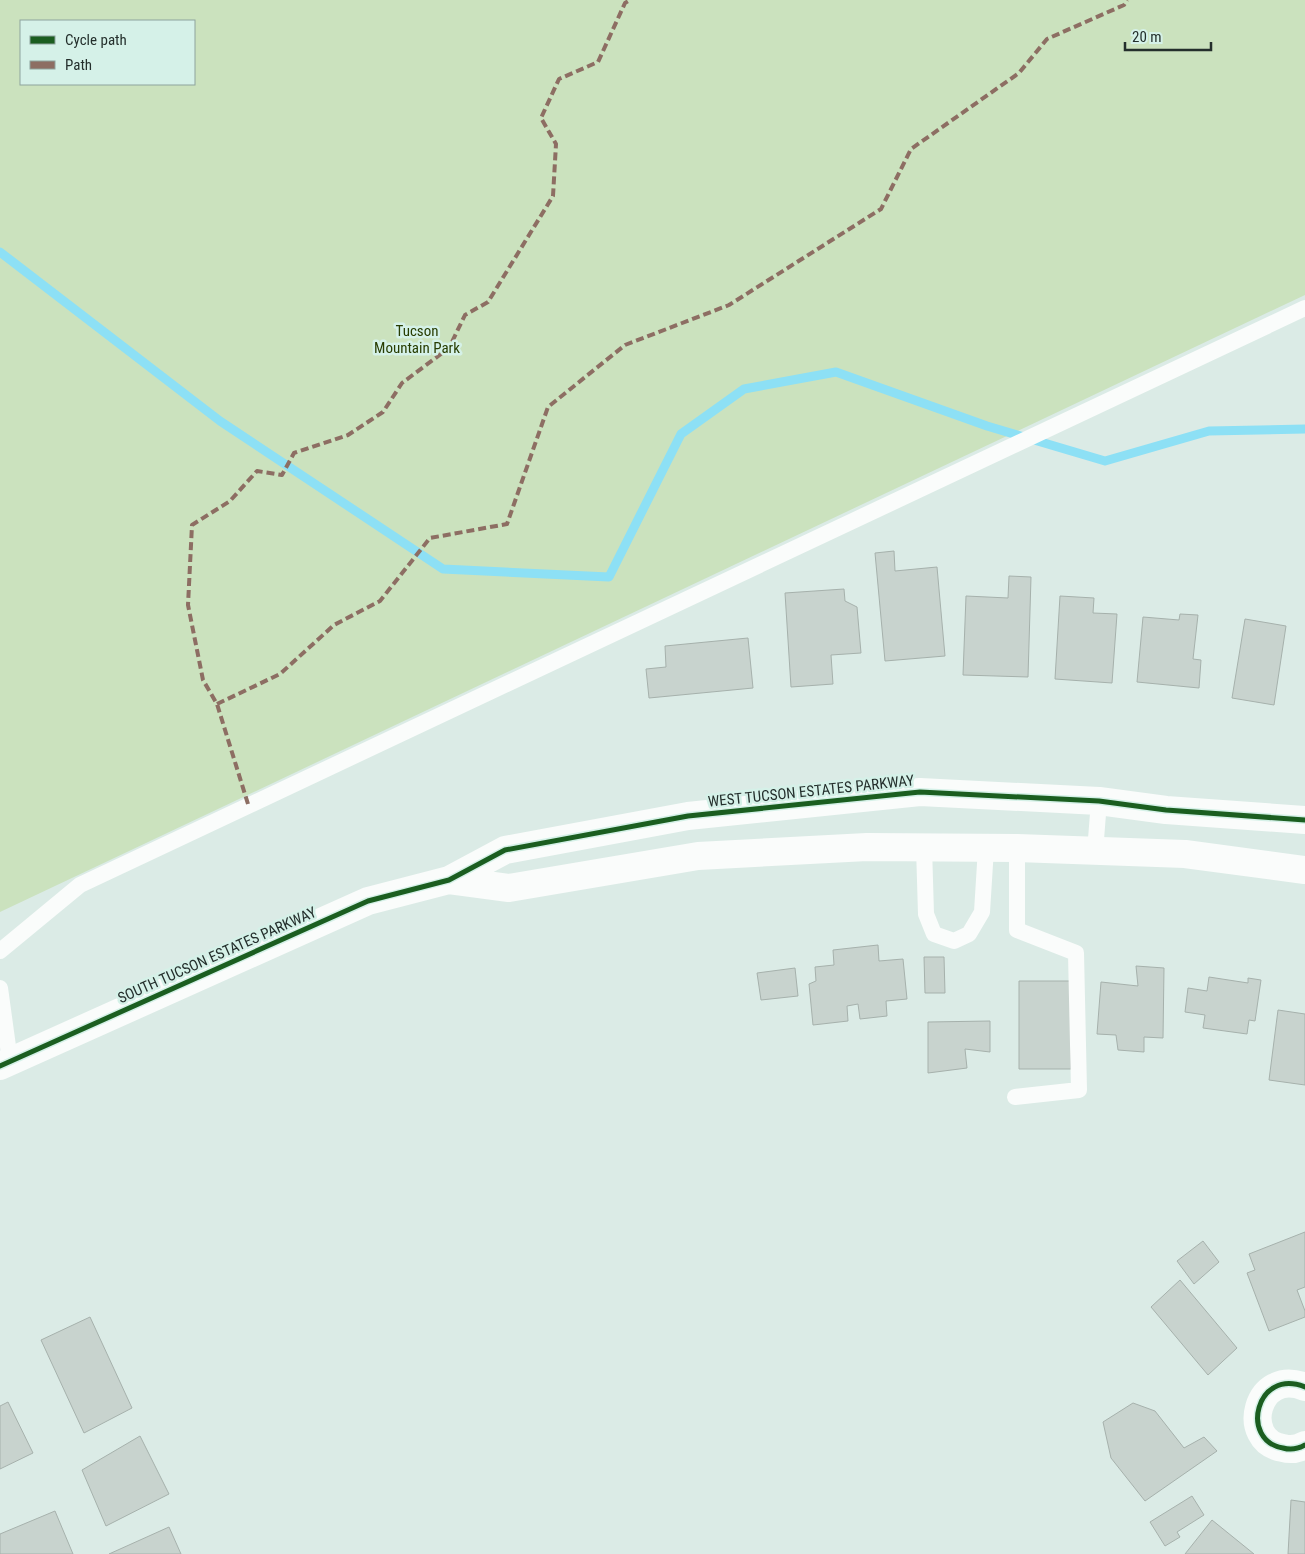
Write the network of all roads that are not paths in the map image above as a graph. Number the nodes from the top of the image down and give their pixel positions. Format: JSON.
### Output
{"nodes":[{"id":1,"x":1305,"y":308,"type":"edge"},
{"id":2,"x":1099,"y":801,"type":"junction"},
{"id":3,"x":1305,"y":820,"type":"edge"},
{"id":4,"x":924,"y":847,"type":"junction"},
{"id":5,"x":986,"y":848,"type":"junction"},
{"id":6,"x":1018,"y":848,"type":"junction"},
{"id":7,"x":1094,"y":852,"type":"junction"},
{"id":8,"x":1305,"y":870,"type":"edge"},
{"id":9,"x":450,"y":880,"type":"junction"},
{"id":10,"x":0,"y":951,"type":"edge"},
{"id":11,"x":0,"y":988,"type":"edge"},
{"id":12,"x":5,"y":1064,"type":"edge"},
{"id":13,"x":1015,"y":1097,"type":"dead end"},
{"id":14,"x":1305,"y":1387,"type":"edge"},
{"id":15,"x":1305,"y":1445,"type":"edge"}],
"edges":[{"from":1,"to":10,"type":"lane"},
{"from":2,"to":3,"type":"street","name":"WEST TUCSON ESTATES PARKWAY"},
{"from":2,"to":7,"type":"lane"},
{"from":2,"to":9,"type":"street","name":"WEST TUCSON ESTATES PARKWAY"},
{"from":4,"to":5,"type":"street"},
{"from":4,"to":5,"type":"lane"},
{"from":4,"to":9,"type":"street"},
{"from":5,"to":6,"type":"street"},
{"from":6,"to":7,"type":"street"},
{"from":6,"to":13,"type":"lane"},
{"from":7,"to":8,"type":"street"},
{"from":9,"to":12,"type":"street","name":"SOUTH TUCSON ESTATES PARKWAY"},
{"from":11,"to":12,"type":"lane"},
{"from":14,"to":15,"type":"street"}]}
